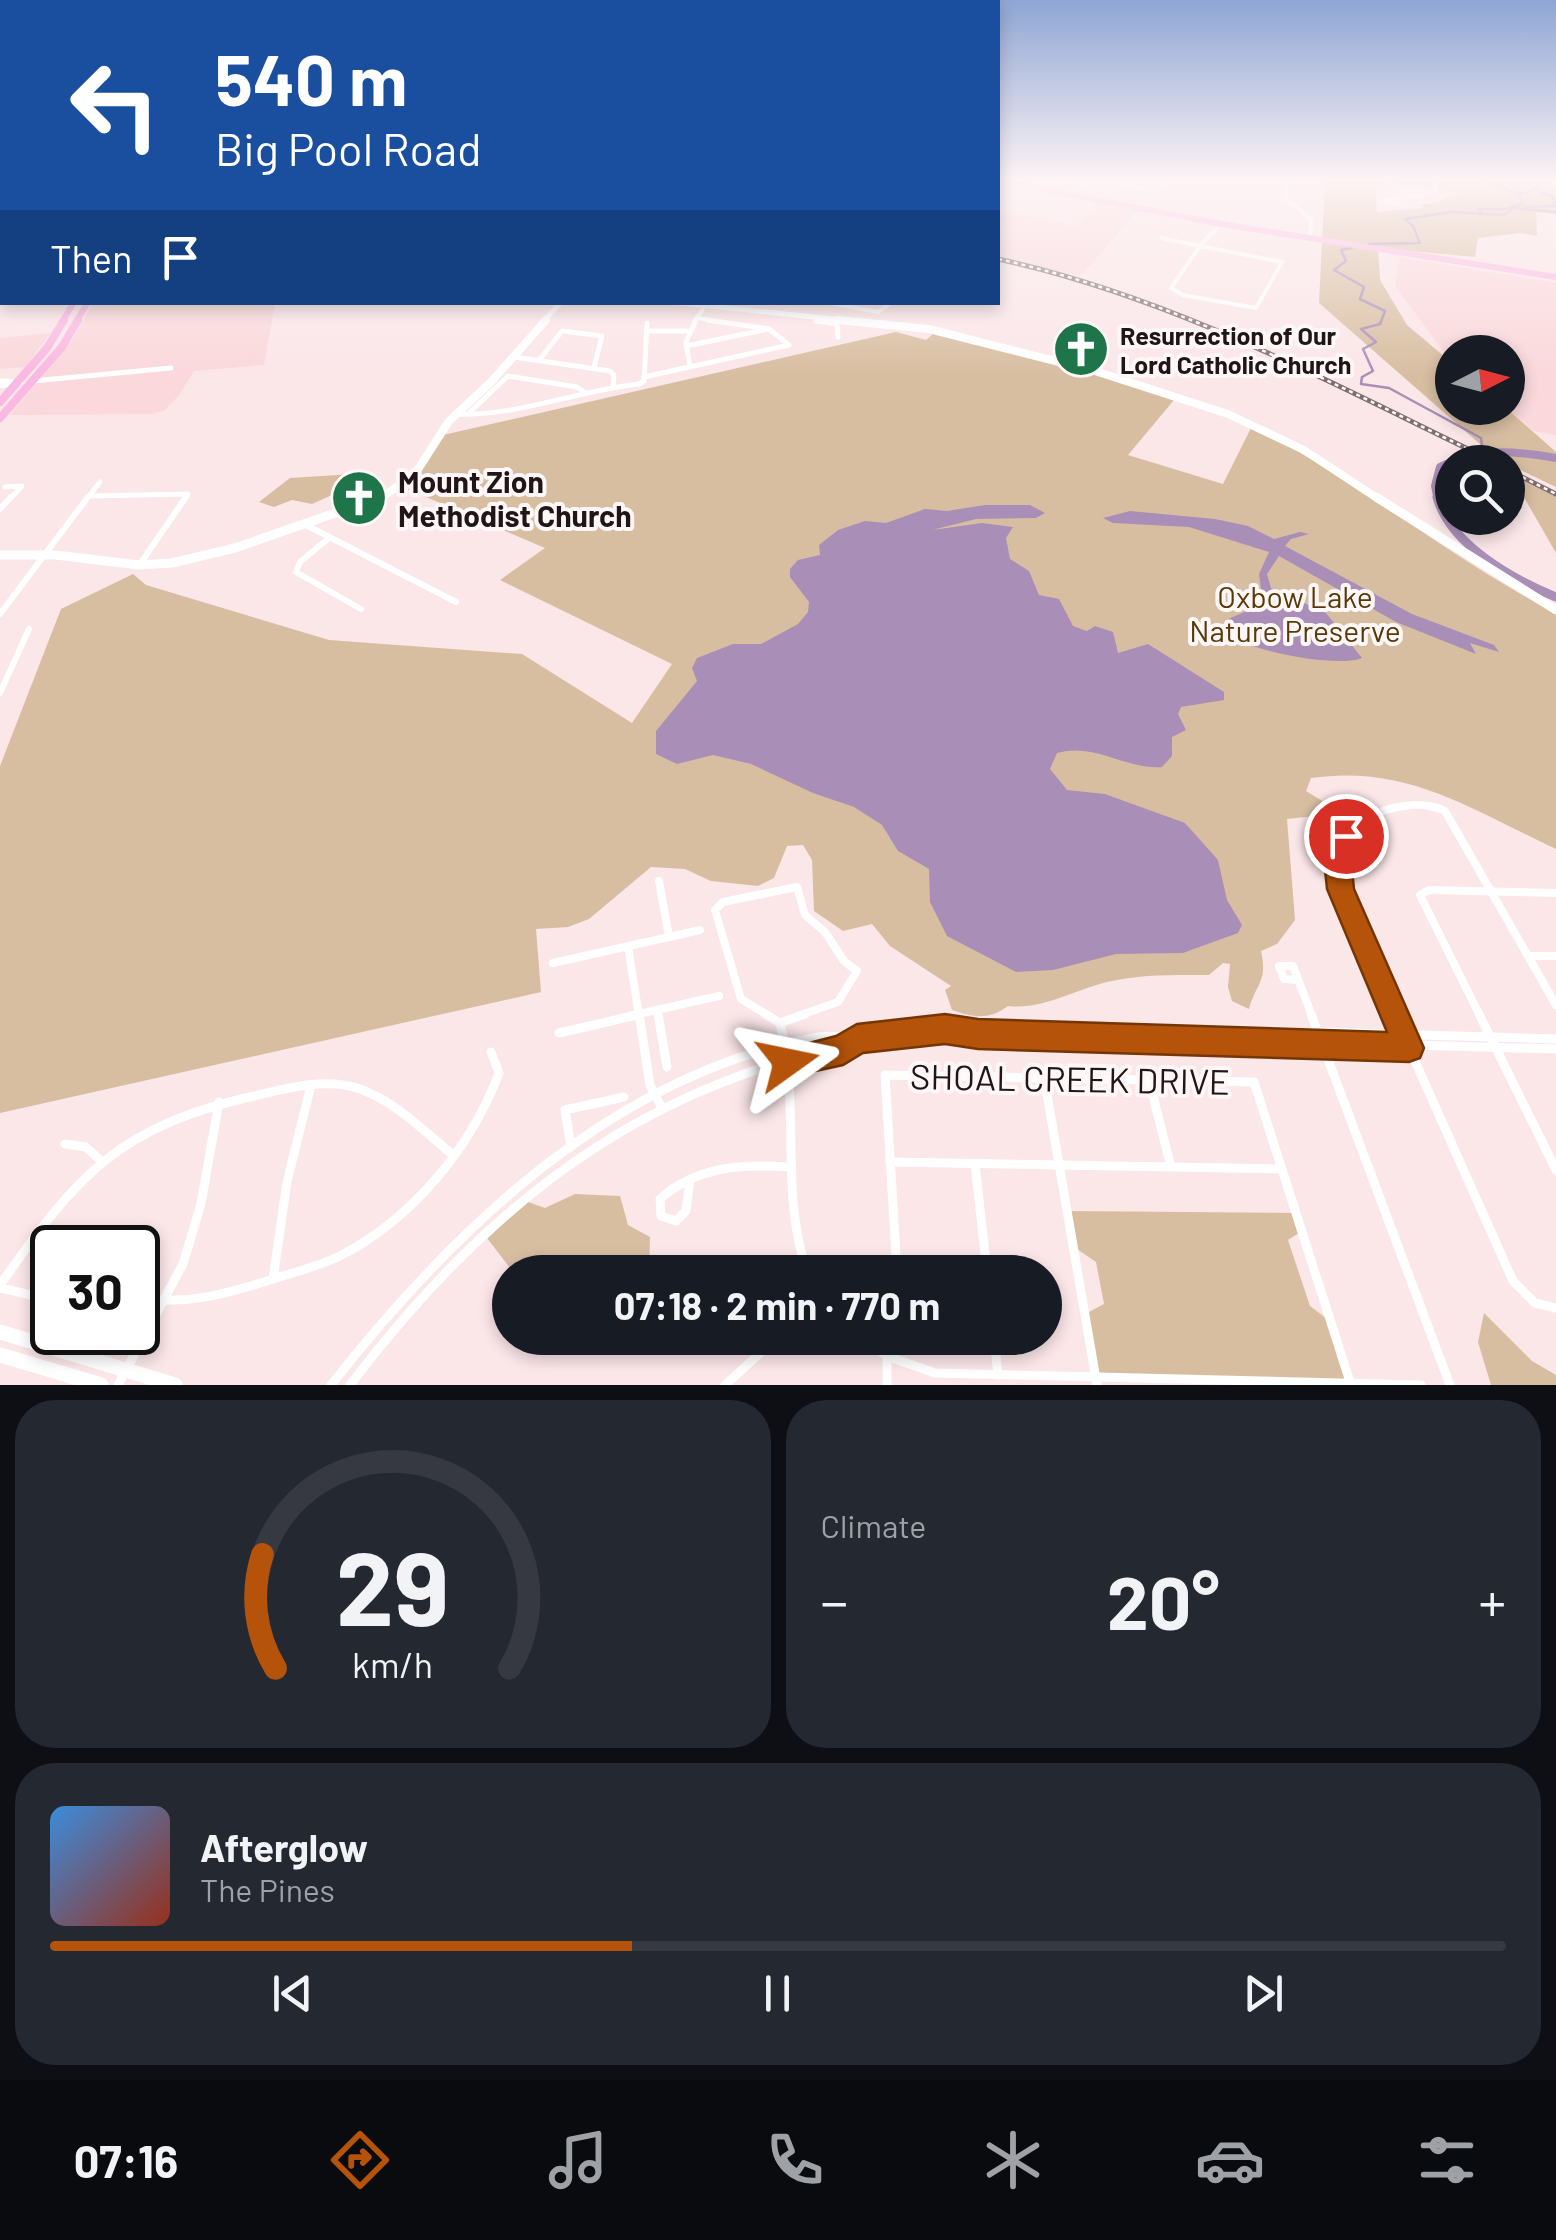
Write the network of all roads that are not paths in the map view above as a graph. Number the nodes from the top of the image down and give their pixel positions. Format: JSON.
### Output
{"nodes":[{"id":1,"x":1200,"y":245,"type":"edge"},
{"id":2,"x":1203,"y":246,"type":"edge"},
{"id":3,"x":1357,"y":246,"type":"edge"},
{"id":4,"x":1556,"y":278,"type":"edge"},
{"id":5,"x":72,"y":305,"type":"edge"},
{"id":6,"x":86,"y":305,"type":"edge"},
{"id":7,"x":557,"y":305,"type":"edge"},
{"id":8,"x":696,"y":305,"type":"edge"},
{"id":9,"x":852,"y":305,"type":"edge"},
{"id":10,"x":888,"y":305,"type":"edge"},
{"id":11,"x":705,"y":306,"type":"junction"},
{"id":12,"x":878,"y":312,"type":"junction"},
{"id":13,"x":696,"y":318,"type":"junction"},
{"id":14,"x":816,"y":321,"type":"dead end"},
{"id":15,"x":835,"y":321,"type":"junction"},
{"id":16,"x":872,"y":322,"type":"junction"},
{"id":17,"x":647,"y":323,"type":"dead end"},
{"id":18,"x":769,"y":329,"type":"junction"},
{"id":19,"x":646,"y":331,"type":"junction"},
{"id":20,"x":686,"y":332,"type":"junction"},
{"id":21,"x":838,"y":337,"type":"dead end"},
{"id":22,"x":686,"y":346,"type":"junction"},
{"id":23,"x":513,"y":356,"type":"junction"},
{"id":24,"x":539,"y":360,"type":"junction"},
{"id":25,"x":171,"y":368,"type":"dead end"},
{"id":26,"x":594,"y":368,"type":"junction"},
{"id":27,"x":691,"y":368,"type":"junction"},
{"id":28,"x":644,"y":377,"type":"junction"},
{"id":29,"x":35,"y":381,"type":"junction"},
{"id":30,"x":19,"y":382,"type":"junction"},
{"id":31,"x":0,"y":383,"type":"edge"},
{"id":32,"x":613,"y":387,"type":"junction"},
{"id":33,"x":584,"y":392,"type":"junction"},
{"id":34,"x":0,"y":402,"type":"edge"},
{"id":35,"x":461,"y":413,"type":"junction"},
{"id":36,"x":0,"y":418,"type":"edge"},
{"id":37,"x":100,"y":482,"type":"dead end"},
{"id":38,"x":5,"y":487,"type":"dead end"},
{"id":39,"x":89,"y":496,"type":"junction"},
{"id":40,"x":0,"y":509,"type":"edge"},
{"id":41,"x":304,"y":524,"type":"junction"},
{"id":42,"x":329,"y":538,"type":"junction"},
{"id":43,"x":46,"y":554,"type":"junction"},
{"id":44,"x":0,"y":555,"type":"edge"},
{"id":45,"x":139,"y":564,"type":"junction"},
{"id":46,"x":456,"y":602,"type":"dead end"},
{"id":47,"x":361,"y":609,"type":"dead end"},
{"id":48,"x":1556,"y":610,"type":"edge"},
{"id":49,"x":0,"y":614,"type":"edge"},
{"id":50,"x":29,"y":629,"type":"dead end"},
{"id":51,"x":4,"y":671,"type":"edge"},
{"id":52,"x":0,"y":693,"type":"edge"},
{"id":53,"x":659,"y":880,"type":"dead end"},
{"id":54,"x":1491,"y":891,"type":"junction"},
{"id":55,"x":1556,"y":892,"type":"edge"},
{"id":56,"x":700,"y":930,"type":"dead end"},
{"id":57,"x":670,"y":937,"type":"junction"},
{"id":58,"x":628,"y":946,"type":"junction"},
{"id":59,"x":1528,"y":956,"type":"junction"},
{"id":60,"x":1556,"y":956,"type":"edge"},
{"id":61,"x":553,"y":963,"type":"dead end"},
{"id":62,"x":1298,"y":980,"type":"dead end"},
{"id":63,"x":719,"y":996,"type":"dead end"},
{"id":64,"x":1556,"y":1004,"type":"edge"},
{"id":65,"x":657,"y":1010,"type":"junction"},
{"id":66,"x":638,"y":1014,"type":"junction"},
{"id":67,"x":780,"y":1023,"type":"junction"},
{"id":68,"x":560,"y":1032,"type":"dead end"},
{"id":69,"x":1318,"y":1032,"type":"junction"},
{"id":70,"x":1403,"y":1035,"type":"junction"},
{"id":71,"x":1489,"y":1037,"type":"junction"},
{"id":72,"x":1556,"y":1038,"type":"edge"},
{"id":73,"x":857,"y":1039,"type":"junction"},
{"id":74,"x":1204,"y":1039,"type":"junction"},
{"id":75,"x":788,"y":1046,"type":"junction"},
{"id":76,"x":1323,"y":1046,"type":"junction"},
{"id":77,"x":1409,"y":1048,"type":"junction"},
{"id":78,"x":1495,"y":1049,"type":"junction"},
{"id":79,"x":1556,"y":1050,"type":"edge"},
{"id":80,"x":491,"y":1052,"type":"dead end"},
{"id":81,"x":788,"y":1062,"type":"junction"},
{"id":82,"x":667,"y":1067,"type":"dead end"},
{"id":83,"x":1044,"y":1077,"type":"junction"},
{"id":84,"x":1149,"y":1080,"type":"junction"},
{"id":85,"x":310,"y":1085,"type":"junction"},
{"id":86,"x":656,"y":1096,"type":"junction"},
{"id":87,"x":624,"y":1097,"type":"dead end"},
{"id":88,"x":219,"y":1102,"type":"junction"},
{"id":89,"x":662,"y":1108,"type":"junction"},
{"id":90,"x":66,"y":1144,"type":"dead end"},
{"id":91,"x":571,"y":1147,"type":"junction"},
{"id":92,"x":453,"y":1155,"type":"junction"},
{"id":93,"x":99,"y":1159,"type":"junction"},
{"id":94,"x":890,"y":1162,"type":"junction"},
{"id":95,"x":974,"y":1164,"type":"junction"},
{"id":96,"x":1060,"y":1164,"type":"junction"},
{"id":97,"x":789,"y":1167,"type":"junction"},
{"id":98,"x":1171,"y":1167,"type":"junction"},
{"id":99,"x":1282,"y":1169,"type":"junction"},
{"id":100,"x":1556,"y":1170,"type":"edge"},
{"id":101,"x":690,"y":1179,"type":"junction"},
{"id":102,"x":801,"y":1255,"type":"edge"},
{"id":103,"x":895,"y":1255,"type":"edge"},
{"id":104,"x":985,"y":1255,"type":"edge"},
{"id":105,"x":273,"y":1279,"type":"junction"},
{"id":106,"x":0,"y":1287,"type":"edge"},
{"id":107,"x":30,"y":1294,"type":"edge"},
{"id":108,"x":160,"y":1302,"type":"edge"},
{"id":109,"x":165,"y":1303,"type":"junction"},
{"id":110,"x":1556,"y":1308,"type":"edge"},
{"id":111,"x":0,"y":1332,"type":"edge"},
{"id":112,"x":0,"y":1355,"type":"edge"},
{"id":113,"x":758,"y":1355,"type":"edge"},
{"id":114,"x":996,"y":1355,"type":"edge"},
{"id":115,"x":888,"y":1356,"type":"joint"},
{"id":116,"x":998,"y":1375,"type":"junction"},
{"id":117,"x":122,"y":1378,"type":"edge"},
{"id":118,"x":1097,"y":1381,"type":"edge"},
{"id":119,"x":1350,"y":1384,"type":"edge"},
{"id":120,"x":101,"y":1385,"type":"edge"},
{"id":121,"x":175,"y":1385,"type":"edge"},
{"id":122,"x":331,"y":1385,"type":"edge"},
{"id":123,"x":350,"y":1385,"type":"edge"},
{"id":124,"x":724,"y":1385,"type":"edge"},
{"id":125,"x":888,"y":1385,"type":"edge"},
{"id":126,"x":1421,"y":1385,"type":"edge"},
{"id":127,"x":1450,"y":1385,"type":"edge"}],
"edges":[{"from":1,"to":2,"type":"street"},
{"from":3,"to":4,"type":"main road"},
{"from":5,"to":30,"type":"main road"},
{"from":6,"to":29,"type":"main road"},
{"from":7,"to":23,"type":"street"},
{"from":8,"to":11,"type":"street"},
{"from":9,"to":12,"type":"street"},
{"from":10,"to":12,"type":"street"},
{"from":11,"to":13,"type":"street"},
{"from":11,"to":15,"type":"street"},
{"from":12,"to":16,"type":"street"},
{"from":13,"to":18,"type":"street"},
{"from":13,"to":20,"type":"street"},
{"from":14,"to":15,"type":"street"},
{"from":15,"to":16,"type":"street"},
{"from":15,"to":21,"type":"street"},
{"from":16,"to":48,"type":"street"},
{"from":17,"to":19,"type":"street"},
{"from":18,"to":22,"type":"street"},
{"from":18,"to":27,"type":"street"},
{"from":19,"to":20,"type":"street"},
{"from":19,"to":28,"type":"street"},
{"from":20,"to":22,"type":"street"},
{"from":22,"to":27,"type":"street"},
{"from":23,"to":24,"type":"street"},
{"from":23,"to":35,"type":"street"},
{"from":24,"to":26,"type":"street"},
{"from":24,"to":26,"type":"street"},
{"from":25,"to":29,"type":"street"},
{"from":26,"to":32,"type":"street"},
{"from":27,"to":28,"type":"street"},
{"from":28,"to":32,"type":"street"},
{"from":29,"to":30,"type":"street"},
{"from":29,"to":36,"type":"main road"},
{"from":30,"to":31,"type":"street"},
{"from":30,"to":34,"type":"main road"},
{"from":32,"to":33,"type":"street"},
{"from":33,"to":35,"type":"street"},
{"from":33,"to":35,"type":"street"},
{"from":35,"to":41,"type":"street"},
{"from":37,"to":39,"type":"street"},
{"from":38,"to":40,"type":"street"},
{"from":39,"to":43,"type":"street"},
{"from":39,"to":45,"type":"street"},
{"from":41,"to":42,"type":"street"},
{"from":41,"to":45,"type":"street"},
{"from":42,"to":46,"type":"street"},
{"from":42,"to":47,"type":"street"},
{"from":43,"to":44,"type":"street"},
{"from":43,"to":45,"type":"street"},
{"from":43,"to":49,"type":"street"},
{"from":50,"to":51,"type":"street"},
{"from":51,"to":52,"type":"street"},
{"from":53,"to":57,"type":"street"},
{"from":54,"to":55,"type":"street"},
{"from":54,"to":59,"type":"street"},
{"from":54,"to":70,"type":"street"},
{"from":54,"to":71,"type":"street"},
{"from":56,"to":57,"type":"street"},
{"from":57,"to":58,"type":"street"},
{"from":58,"to":61,"type":"street"},
{"from":58,"to":66,"type":"street"},
{"from":59,"to":60,"type":"street"},
{"from":59,"to":64,"type":"street"},
{"from":62,"to":69,"type":"street"},
{"from":63,"to":65,"type":"street"},
{"from":65,"to":66,"type":"street"},
{"from":65,"to":82,"type":"street"},
{"from":66,"to":68,"type":"street"},
{"from":66,"to":86,"type":"street"},
{"from":67,"to":67,"type":"street"},
{"from":67,"to":75,"type":"street"},
{"from":69,"to":70,"type":"street"},
{"from":69,"to":74,"type":"street"},
{"from":69,"to":76,"type":"street"},
{"from":70,"to":71,"type":"street"},
{"from":70,"to":77,"type":"street"},
{"from":71,"to":72,"type":"street"},
{"from":71,"to":78,"type":"street"},
{"from":73,"to":74,"type":"street"},
{"from":73,"to":75,"type":"street"},
{"from":73,"to":81,"type":"street"},
{"from":74,"to":76,"type":"street"},
{"from":75,"to":81,"type":"street"},
{"from":75,"to":86,"type":"street"},
{"from":76,"to":77,"type":"street"},
{"from":76,"to":127,"type":"street"},
{"from":77,"to":78,"type":"street"},
{"from":77,"to":110,"type":"street"},
{"from":78,"to":79,"type":"street"},
{"from":78,"to":100,"type":"street"},
{"from":80,"to":92,"type":"street"},
{"from":81,"to":89,"type":"street"},
{"from":81,"to":97,"type":"street"},
{"from":83,"to":84,"type":"street","name":"SHOAL CREEK DRIVE"},
{"from":83,"to":94,"type":"street","name":"SHOAL CREEK DRIVE"},
{"from":83,"to":96,"type":"street"},
{"from":84,"to":98,"type":"street"},
{"from":84,"to":99,"type":"street","name":"SHOAL CREEK DRIVE"},
{"from":85,"to":88,"type":"street"},
{"from":85,"to":92,"type":"street"},
{"from":85,"to":105,"type":"street"},
{"from":86,"to":89,"type":"street"},
{"from":86,"to":91,"type":"street"},
{"from":87,"to":91,"type":"street"},
{"from":88,"to":93,"type":"street"},
{"from":88,"to":109,"type":"street"},
{"from":89,"to":123,"type":"street"},
{"from":90,"to":93,"type":"street"},
{"from":91,"to":122,"type":"street"},
{"from":92,"to":105,"type":"street"},
{"from":93,"to":106,"type":"street"},
{"from":94,"to":95,"type":"street"},
{"from":94,"to":103,"type":"street"},
{"from":95,"to":96,"type":"street"},
{"from":95,"to":104,"type":"street"},
{"from":96,"to":98,"type":"street"},
{"from":96,"to":118,"type":"street"},
{"from":97,"to":101,"type":"street"},
{"from":97,"to":102,"type":"street"},
{"from":98,"to":99,"type":"street"},
{"from":99,"to":119,"type":"street"},
{"from":101,"to":101,"type":"street"},
{"from":105,"to":109,"type":"street"},
{"from":106,"to":107,"type":"street"},
{"from":108,"to":109,"type":"street"},
{"from":109,"to":117,"type":"street"},
{"from":111,"to":117,"type":"street"},
{"from":112,"to":120,"type":"street"},
{"from":113,"to":124,"type":"street"},
{"from":114,"to":116,"type":"street"},
{"from":115,"to":116,"type":"street"},
{"from":115,"to":125,"type":"street"},
{"from":116,"to":118,"type":"street"},
{"from":117,"to":121,"type":"street"},
{"from":118,"to":119,"type":"street"},
{"from":119,"to":126,"type":"street"}]}
